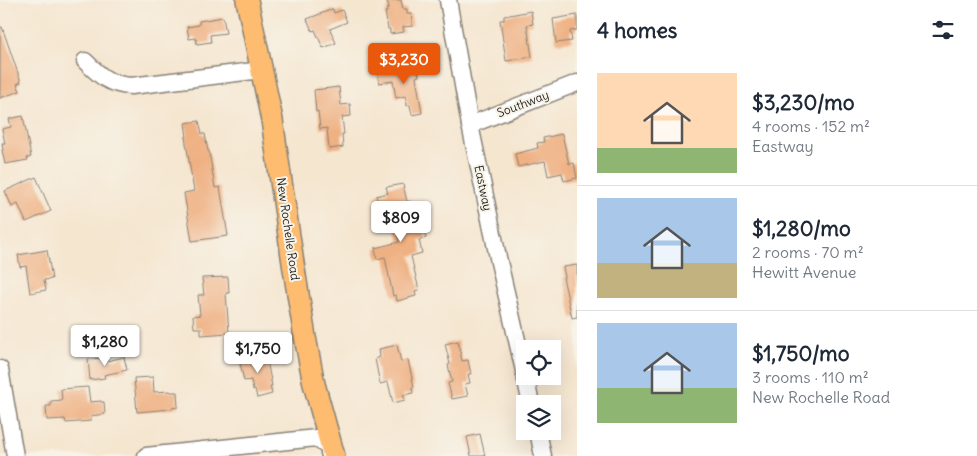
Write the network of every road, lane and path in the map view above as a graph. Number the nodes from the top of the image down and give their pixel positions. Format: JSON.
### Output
{"nodes":[{"id":1,"x":247,"y":0,"type":"edge"},
{"id":2,"x":448,"y":0,"type":"edge"},
{"id":3,"x":85,"y":61,"type":"dead end"},
{"id":4,"x":262,"y":70,"type":"junction"},
{"id":5,"x":577,"y":83,"type":"edge"},
{"id":6,"x":470,"y":125,"type":"junction"},
{"id":7,"x":517,"y":340,"type":"edge"},
{"id":8,"x":0,"y":369,"type":"edge"},
{"id":9,"x":540,"y":440,"type":"edge"},
{"id":10,"x":331,"y":454,"type":"edge"},
{"id":11,"x":15,"y":456,"type":"edge"},
{"id":12,"x":146,"y":456,"type":"edge"},
{"id":13,"x":544,"y":456,"type":"edge"}],
"edges":[{"from":1,"to":4,"type":"main road","name":"New Rochelle Road"},
{"from":2,"to":6,"type":"street","name":"Eastway"},
{"from":3,"to":4,"type":"street"},
{"from":4,"to":10,"type":"main road","name":"New Rochelle Road"},
{"from":5,"to":6,"type":"street","name":"Southway"},
{"from":6,"to":7,"type":"street","name":"Eastway"},
{"from":8,"to":11,"type":"street"},
{"from":9,"to":13,"type":"street"},
{"from":10,"to":12,"type":"street"}]}
